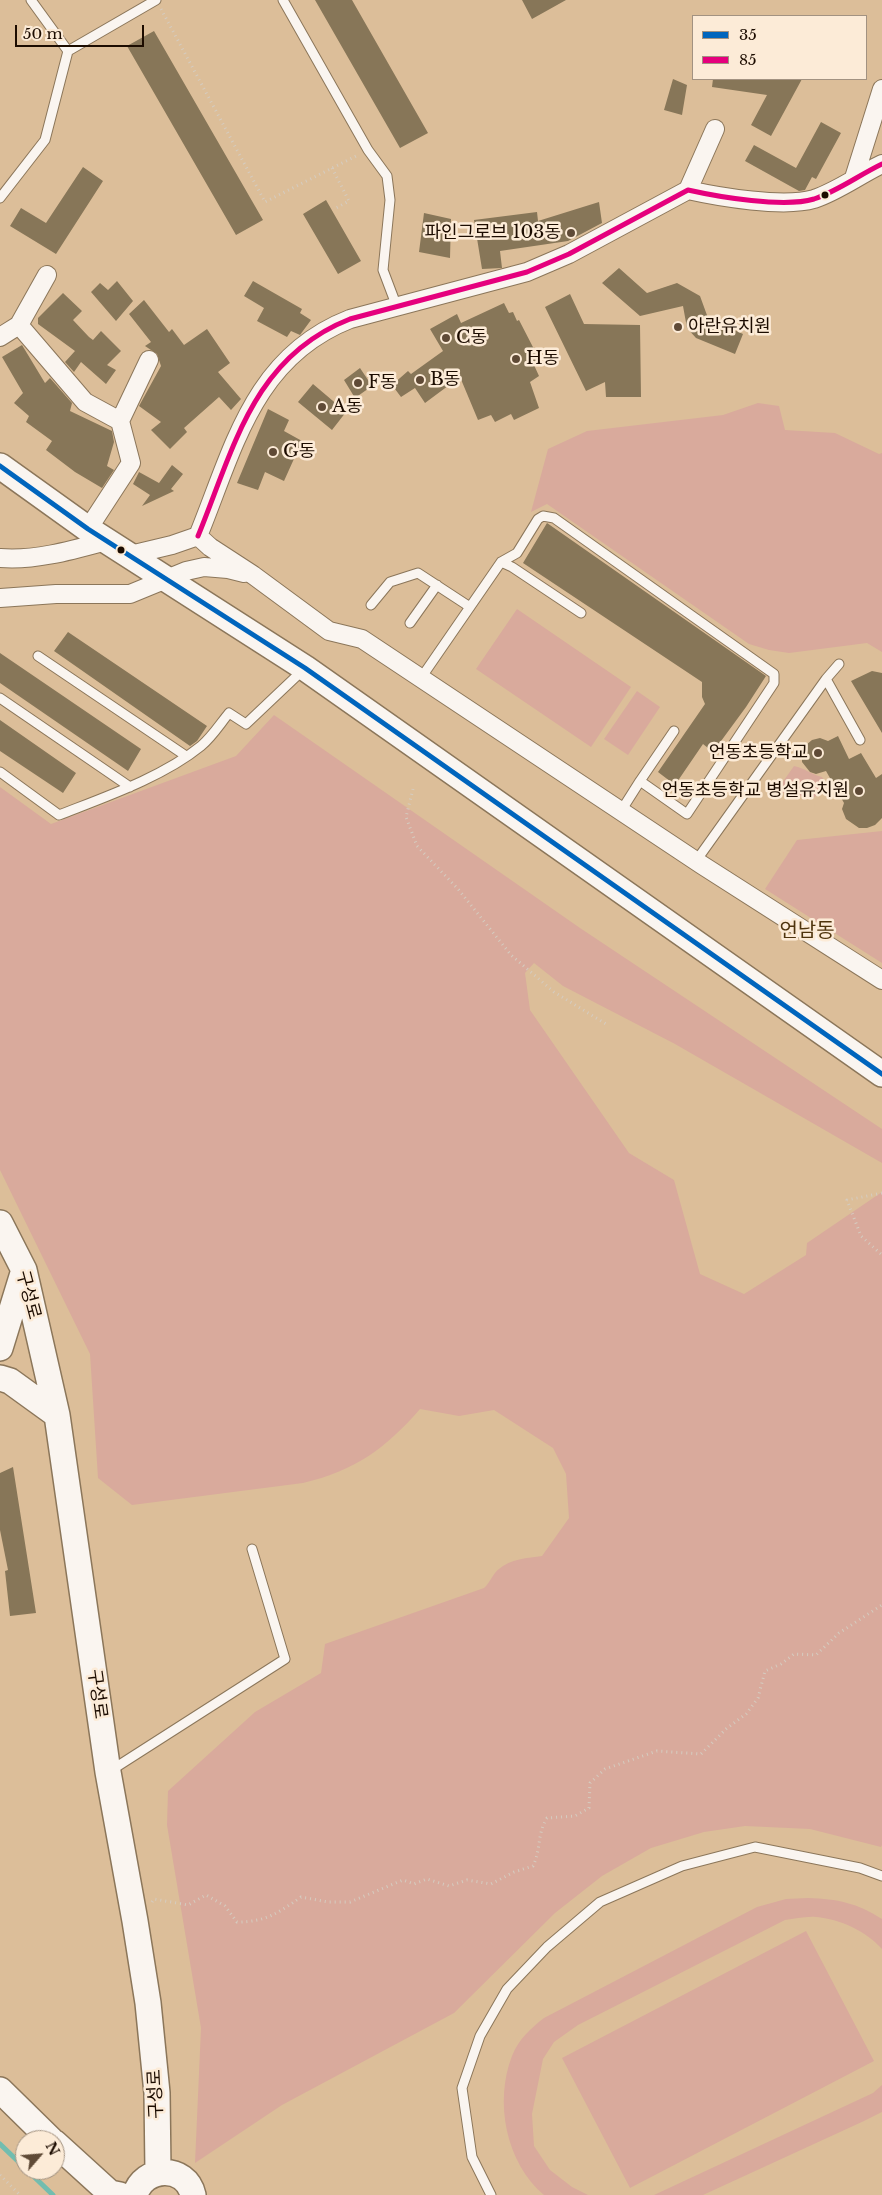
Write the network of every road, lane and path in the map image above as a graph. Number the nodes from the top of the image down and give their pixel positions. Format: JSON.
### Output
{"nodes":[{"id":1,"x":31,"y":0,"type":"edge"},
{"id":2,"x":156,"y":0,"type":"edge"},
{"id":3,"x":282,"y":0,"type":"edge"},
{"id":4,"x":68,"y":51,"type":"junction"},
{"id":5,"x":882,"y":89,"type":"edge"},
{"id":6,"x":715,"y":129,"type":"dead end"},
{"id":7,"x":368,"y":150,"type":"junction"},
{"id":8,"x":882,"y":164,"type":"edge"},
{"id":9,"x":332,"y":168,"type":"junction"},
{"id":10,"x":854,"y":178,"type":"junction"},
{"id":11,"x":688,"y":190,"type":"junction"},
{"id":12,"x":0,"y":198,"type":"edge"},
{"id":13,"x":336,"y":208,"type":"dead end"},
{"id":14,"x":47,"y":275,"type":"dead end"},
{"id":15,"x":397,"y":307,"type":"junction"},
{"id":16,"x":19,"y":324,"type":"junction"},
{"id":17,"x":0,"y":337,"type":"edge"},
{"id":18,"x":149,"y":360,"type":"dead end"},
{"id":19,"x":120,"y":421,"type":"junction"},
{"id":20,"x":0,"y":466,"type":"edge"},
{"id":21,"x":98,"y":535,"type":"junction"},
{"id":22,"x":198,"y":536,"type":"junction"},
{"id":23,"x":130,"y":555,"type":"junction"},
{"id":24,"x":0,"y":558,"type":"edge"},
{"id":25,"x":501,"y":562,"type":"junction"},
{"id":26,"x":253,"y":575,"type":"junction"},
{"id":27,"x":165,"y":579,"type":"junction"},
{"id":28,"x":437,"y":585,"type":"junction"},
{"id":29,"x":0,"y":598,"type":"edge"},
{"id":30,"x":371,"y":605,"type":"dead end"},
{"id":31,"x":470,"y":606,"type":"junction"},
{"id":32,"x":581,"y":613,"type":"dead end"},
{"id":33,"x":410,"y":623,"type":"dead end"},
{"id":34,"x":38,"y":656,"type":"dead end"},
{"id":35,"x":839,"y":664,"type":"dead end"},
{"id":36,"x":305,"y":668,"type":"junction"},
{"id":37,"x":421,"y":678,"type":"junction"},
{"id":38,"x":826,"y":679,"type":"junction"},
{"id":39,"x":0,"y":698,"type":"edge"},
{"id":40,"x":674,"y":731,"type":"dead end"},
{"id":41,"x":860,"y":740,"type":"dead end"},
{"id":42,"x":186,"y":756,"type":"junction"},
{"id":43,"x":0,"y":772,"type":"edge"},
{"id":44,"x":640,"y":781,"type":"junction"},
{"id":45,"x":130,"y":787,"type":"junction"},
{"id":46,"x":413,"y":789,"type":"dead end"},
{"id":47,"x":621,"y":811,"type":"junction"},
{"id":48,"x":696,"y":861,"type":"junction"},
{"id":49,"x":882,"y":980,"type":"edge"},
{"id":50,"x":606,"y":1024,"type":"dead end"},
{"id":51,"x":882,"y":1074,"type":"edge"},
{"id":52,"x":882,"y":1193,"type":"edge"},
{"id":53,"x":0,"y":1223,"type":"edge"},
{"id":54,"x":882,"y":1255,"type":"edge"},
{"id":55,"x":24,"y":1270,"type":"junction"},
{"id":56,"x":0,"y":1348,"type":"edge"},
{"id":57,"x":0,"y":1378,"type":"edge"},
{"id":58,"x":57,"y":1415,"type":"junction"},
{"id":59,"x":252,"y":1549,"type":"dead end"},
{"id":60,"x":882,"y":1605,"type":"edge"},
{"id":61,"x":108,"y":1772,"type":"junction"},
{"id":62,"x":882,"y":1876,"type":"edge"},
{"id":63,"x":136,"y":1921,"type":"junction"},
{"id":64,"x":0,"y":2090,"type":"edge"},
{"id":65,"x":41,"y":2130,"type":"edge"},
{"id":66,"x":65,"y":2152,"type":"edge"},
{"id":67,"x":158,"y":2172,"type":"junction"},
{"id":68,"x":0,"y":2175,"type":"edge"},
{"id":69,"x":114,"y":2194,"type":"edge"},
{"id":70,"x":20,"y":2195,"type":"edge"},
{"id":71,"x":135,"y":2195,"type":"edge"},
{"id":72,"x":193,"y":2195,"type":"edge"},
{"id":73,"x":492,"y":2195,"type":"edge"}],
"edges":[{"from":1,"to":4,"type":"lane"},
{"from":2,"to":4,"type":"lane"},
{"from":2,"to":9,"type":"path"},
{"from":3,"to":7,"type":"lane"},
{"from":4,"to":12,"type":"lane"},
{"from":5,"to":10,"type":"street"},
{"from":6,"to":11,"type":"street"},
{"from":7,"to":9,"type":"path"},
{"from":7,"to":15,"type":"lane"},
{"from":8,"to":10,"type":"street"},
{"from":9,"to":13,"type":"path"},
{"from":10,"to":11,"type":"street"},
{"from":11,"to":15,"type":"street"},
{"from":14,"to":16,"type":"street"},
{"from":15,"to":22,"type":"street"},
{"from":16,"to":17,"type":"street"},
{"from":16,"to":19,"type":"street"},
{"from":18,"to":19,"type":"street"},
{"from":19,"to":21,"type":"street"},
{"from":20,"to":21,"type":"main road"},
{"from":21,"to":23,"type":"main road"},
{"from":21,"to":24,"type":"street"},
{"from":22,"to":23,"type":"street"},
{"from":22,"to":26,"type":"street"},
{"from":23,"to":27,"type":"main road"},
{"from":25,"to":31,"type":"lane"},
{"from":25,"to":32,"type":"lane"},
{"from":25,"to":44,"type":"lane"},
{"from":26,"to":27,"type":"street"},
{"from":26,"to":37,"type":"street"},
{"from":27,"to":29,"type":"street"},
{"from":27,"to":36,"type":"main road"},
{"from":28,"to":30,"type":"lane"},
{"from":28,"to":31,"type":"lane"},
{"from":28,"to":33,"type":"lane"},
{"from":31,"to":37,"type":"lane"},
{"from":34,"to":42,"type":"lane"},
{"from":35,"to":38,"type":"lane"},
{"from":36,"to":42,"type":"lane"},
{"from":36,"to":51,"type":"main road"},
{"from":37,"to":47,"type":"street"},
{"from":38,"to":41,"type":"lane"},
{"from":38,"to":48,"type":"lane"},
{"from":39,"to":45,"type":"lane"},
{"from":40,"to":44,"type":"lane"},
{"from":42,"to":45,"type":"lane"},
{"from":43,"to":45,"type":"lane"},
{"from":44,"to":47,"type":"lane"},
{"from":46,"to":50,"type":"path"},
{"from":47,"to":48,"type":"street"},
{"from":48,"to":49,"type":"street"},
{"from":52,"to":54,"type":"path"},
{"from":53,"to":55,"type":"main road","name":"구성로"},
{"from":55,"to":56,"type":"main road"},
{"from":55,"to":58,"type":"main road","name":"구성로"},
{"from":57,"to":58,"type":"main road"},
{"from":58,"to":61,"type":"main road","name":"구성로"},
{"from":59,"to":61,"type":"lane"},
{"from":60,"to":63,"type":"path"},
{"from":61,"to":63,"type":"main road","name":"구성로"},
{"from":62,"to":73,"type":"lane"},
{"from":63,"to":67,"type":"main road","name":"구성로"},
{"from":64,"to":65,"type":"main road"},
{"from":66,"to":69,"type":"main road"},
{"from":67,"to":71,"type":"main road"},
{"from":67,"to":72,"type":"main road"},
{"from":68,"to":70,"type":"path"}]}
